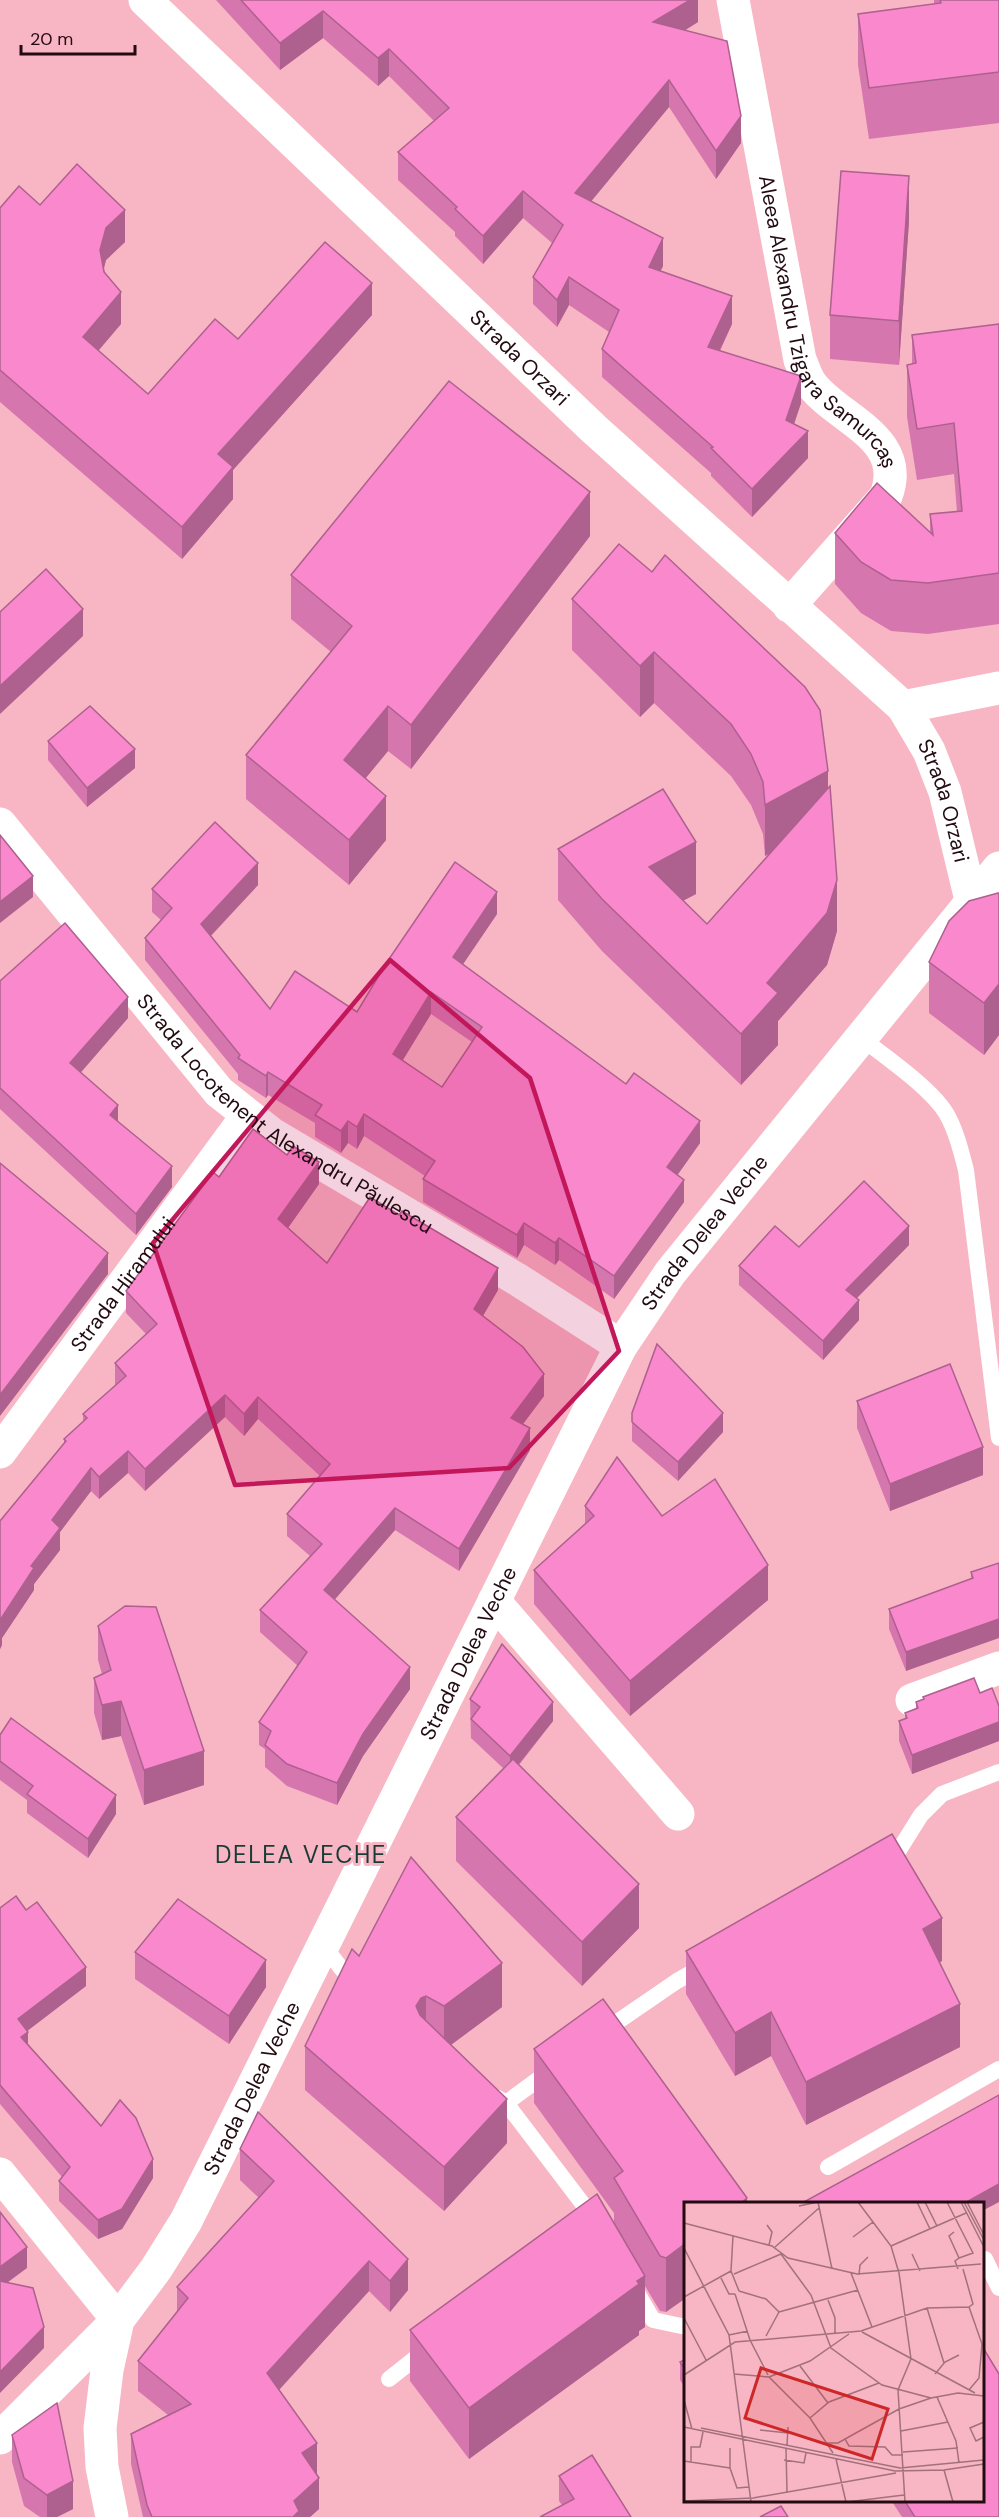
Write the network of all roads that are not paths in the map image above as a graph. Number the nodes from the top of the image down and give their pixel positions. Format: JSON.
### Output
{"nodes":[{"id":1,"x":145,"y":0,"type":"edge"},
{"id":2,"x":734,"y":0,"type":"edge"},
{"id":3,"x":789,"y":606,"type":"junction"},
{"id":4,"x":999,"y":688,"type":"edge"},
{"id":5,"x":903,"y":706,"type":"junction"},
{"id":6,"x":0,"y":824,"type":"edge"},
{"id":7,"x":990,"y":882,"type":"edge"},
{"id":8,"x":860,"y":1037,"type":"junction"},
{"id":9,"x":246,"y":1116,"type":"junction"},
{"id":10,"x":621,"y":1346,"type":"junction"},
{"id":11,"x":999,"y":1438,"type":"edge"},
{"id":12,"x":0,"y":1452,"type":"edge"},
{"id":13,"x":494,"y":1601,"type":"junction"},
{"id":14,"x":999,"y":1668,"type":"edge"},
{"id":15,"x":912,"y":1700,"type":"dead end"},
{"id":16,"x":999,"y":1772,"type":"edge"},
{"id":17,"x":678,"y":1814,"type":"dead end"},
{"id":18,"x":877,"y":1873,"type":"edge"},
{"id":19,"x":322,"y":1944,"type":"junction"},
{"id":20,"x":719,"y":1958,"type":"edge"},
{"id":21,"x":345,"y":1973,"type":"edge"},
{"id":22,"x":590,"y":2042,"type":"edge"},
{"id":23,"x":562,"y":2062,"type":"edge"},
{"id":24,"x":999,"y":2069,"type":"edge"},
{"id":25,"x":486,"y":2090,"type":"edge"},
{"id":26,"x":506,"y":2103,"type":"junction"},
{"id":27,"x":828,"y":2167,"type":"dead end"},
{"id":28,"x":0,"y":2174,"type":"edge"},
{"id":29,"x":605,"y":2238,"type":"edge"},
{"id":30,"x":985,"y":2259,"type":"dead end"},
{"id":31,"x":629,"y":2279,"type":"edge"},
{"id":32,"x":999,"y":2288,"type":"edge"},
{"id":33,"x":118,"y":2320,"type":"junction"},
{"id":34,"x":684,"y":2327,"type":"edge"},
{"id":35,"x":445,"y":2335,"type":"edge"},
{"id":36,"x":389,"y":2379,"type":"dead end"},
{"id":37,"x":0,"y":2438,"type":"edge"},
{"id":38,"x":112,"y":2517,"type":"edge"}],
"edges":[{"from":1,"to":3,"type":"street","name":"Strada Orzari"},
{"from":2,"to":3,"type":"street","name":"Aleea Alexandru Tzigara Samurcaș"},
{"from":3,"to":5,"type":"street","name":"Strada Orzari"},
{"from":4,"to":5,"type":"street"},
{"from":5,"to":7,"type":"street","name":"Strada Orzari"},
{"from":6,"to":9,"type":"street","name":"Strada Locotenent Alexandru Păulescu"},
{"from":7,"to":8,"type":"street","name":"Strada Delea Veche"},
{"from":8,"to":10,"type":"street","name":"Strada Delea Veche"},
{"from":8,"to":11,"type":"lane"},
{"from":9,"to":10,"type":"street","name":"Strada Locotenent Alexandru Păulescu"},
{"from":9,"to":12,"type":"street","name":"Strada Hiramului"},
{"from":10,"to":13,"type":"street","name":"Strada Delea Veche"},
{"from":13,"to":17,"type":"street"},
{"from":13,"to":19,"type":"street","name":"Strada Delea Veche"},
{"from":14,"to":15,"type":"street"},
{"from":16,"to":18,"type":"lane"},
{"from":19,"to":21,"type":"lane"},
{"from":19,"to":33,"type":"street","name":"Strada Delea Veche"},
{"from":20,"to":22,"type":"lane"},
{"from":23,"to":26,"type":"lane"},
{"from":24,"to":27,"type":"lane"},
{"from":25,"to":26,"type":"lane"},
{"from":26,"to":29,"type":"lane"},
{"from":28,"to":33,"type":"street"},
{"from":30,"to":32,"type":"lane"},
{"from":31,"to":34,"type":"lane"},
{"from":33,"to":37,"type":"street"},
{"from":33,"to":38,"type":"street","name":"Strada Delea Veche"},
{"from":35,"to":36,"type":"lane"}]}
